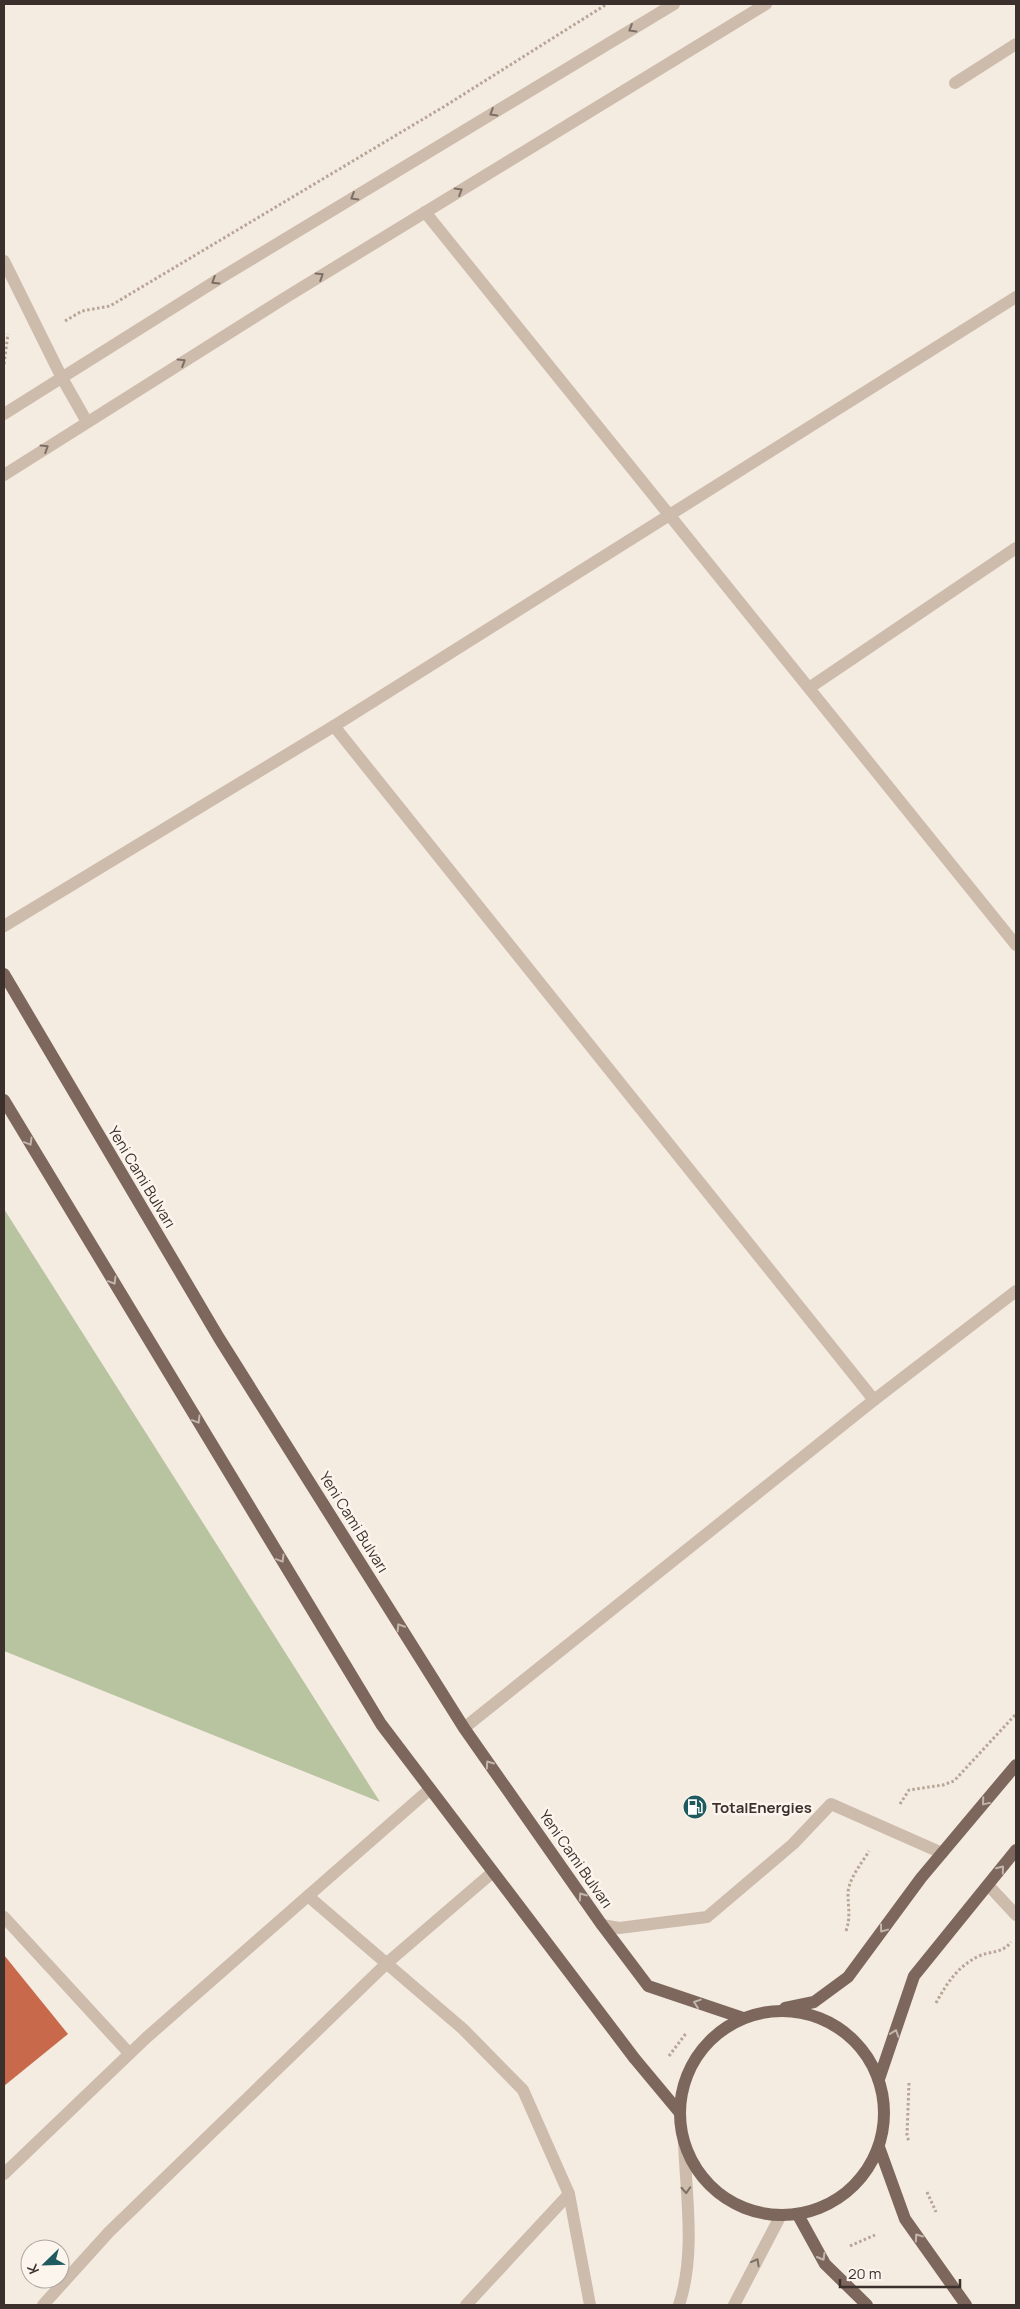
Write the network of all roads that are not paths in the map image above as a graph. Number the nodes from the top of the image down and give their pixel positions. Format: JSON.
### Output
{"nodes":[{"id":1,"x":674,"y":4,"type":"edge"},
{"id":2,"x":766,"y":4,"type":"edge"},
{"id":3,"x":1016,"y":44,"type":"edge"},
{"id":4,"x":955,"y":82,"type":"dead end"},
{"id":5,"x":425,"y":212,"type":"junction"},
{"id":6,"x":4,"y":262,"type":"edge"},
{"id":7,"x":1016,"y":297,"type":"edge"},
{"id":8,"x":62,"y":378,"type":"junction"},
{"id":9,"x":4,"y":414,"type":"edge"},
{"id":10,"x":87,"y":422,"type":"junction"},
{"id":11,"x":4,"y":475,"type":"edge"},
{"id":12,"x":668,"y":516,"type":"junction"},
{"id":13,"x":1016,"y":548,"type":"edge"},
{"id":14,"x":809,"y":688,"type":"junction"},
{"id":15,"x":334,"y":726,"type":"junction"},
{"id":16,"x":4,"y":926,"type":"edge"},
{"id":17,"x":1016,"y":945,"type":"edge"},
{"id":18,"x":4,"y":974,"type":"edge"},
{"id":19,"x":4,"y":1100,"type":"edge"},
{"id":20,"x":1016,"y":1292,"type":"edge"},
{"id":21,"x":874,"y":1400,"type":"junction"},
{"id":22,"x":464,"y":1728,"type":"junction"},
{"id":23,"x":1016,"y":1764,"type":"edge"},
{"id":24,"x":430,"y":1789,"type":"junction"},
{"id":25,"x":1016,"y":1850,"type":"edge"},
{"id":26,"x":942,"y":1852,"type":"junction"},
{"id":27,"x":493,"y":1872,"type":"junction"},
{"id":28,"x":988,"y":1885,"type":"junction"},
{"id":29,"x":308,"y":1896,"type":"junction"},
{"id":30,"x":1016,"y":1914,"type":"edge"},
{"id":31,"x":4,"y":1917,"type":"edge"},
{"id":32,"x":602,"y":1925,"type":"junction"},
{"id":33,"x":387,"y":1963,"type":"junction"},
{"id":34,"x":772,"y":2011,"type":"junction"},
{"id":35,"x":743,"y":2018,"type":"junction"},
{"id":36,"x":129,"y":2053,"type":"junction"},
{"id":37,"x":879,"y":2079,"type":"junction"},
{"id":38,"x":680,"y":2113,"type":"junction"},
{"id":39,"x":684,"y":2142,"type":"junction"},
{"id":40,"x":879,"y":2147,"type":"junction"},
{"id":41,"x":4,"y":2174,"type":"edge"},
{"id":42,"x":569,"y":2194,"type":"junction"},
{"id":43,"x":781,"y":2215,"type":"junction"},
{"id":44,"x":798,"y":2215,"type":"junction"},
{"id":45,"x":43,"y":2305,"type":"edge"},
{"id":46,"x":466,"y":2305,"type":"edge"},
{"id":47,"x":590,"y":2305,"type":"edge"},
{"id":48,"x":679,"y":2305,"type":"edge"},
{"id":49,"x":734,"y":2305,"type":"edge"},
{"id":50,"x":867,"y":2305,"type":"edge"},
{"id":51,"x":966,"y":2305,"type":"edge"}],
"edges":[{"from":1,"to":8,"type":"street","one_way":true},
{"from":5,"to":2,"type":"street","one_way":true},
{"from":3,"to":4,"type":"street"},
{"from":10,"to":5,"type":"street","one_way":true},
{"from":5,"to":12,"type":"street"},
{"from":6,"to":8,"type":"street"},
{"from":7,"to":12,"type":"street"},
{"from":8,"to":9,"type":"street"},
{"from":8,"to":10,"type":"street"},
{"from":11,"to":10,"type":"street","one_way":true},
{"from":12,"to":14,"type":"street"},
{"from":12,"to":15,"type":"street"},
{"from":13,"to":14,"type":"street"},
{"from":14,"to":17,"type":"street"},
{"from":15,"to":16,"type":"street"},
{"from":15,"to":21,"type":"street"},
{"from":22,"to":18,"type":"main road","name":"Yeni Cami Bulvarı","one_way":true},
{"from":19,"to":24,"type":"main road","one_way":true},
{"from":20,"to":21,"type":"street"},
{"from":21,"to":22,"type":"street"},
{"from":32,"to":22,"type":"main road","name":"Yeni Cami Bulvarı","one_way":true},
{"from":23,"to":26,"type":"main road","one_way":true},
{"from":24,"to":27,"type":"main road"},
{"from":24,"to":29,"type":"street"},
{"from":28,"to":25,"type":"main road","one_way":true},
{"from":26,"to":32,"type":"street"},
{"from":26,"to":34,"type":"main road","one_way":true},
{"from":27,"to":33,"type":"street"},
{"from":27,"to":38,"type":"main road"},
{"from":28,"to":30,"type":"street"},
{"from":37,"to":28,"type":"main road","one_way":true},
{"from":29,"to":33,"type":"street"},
{"from":29,"to":36,"type":"street"},
{"from":31,"to":36,"type":"street"},
{"from":35,"to":32,"type":"main road","name":"Yeni Cami Bulvarı","one_way":true},
{"from":33,"to":42,"type":"street"},
{"from":33,"to":45,"type":"street"},
{"from":34,"to":35,"type":"main road"},
{"from":34,"to":37,"type":"main road"},
{"from":35,"to":38,"type":"main road"},
{"from":36,"to":41,"type":"street"},
{"from":37,"to":40,"type":"main road"},
{"from":38,"to":39,"type":"main road"},
{"from":39,"to":43,"type":"main road"},
{"from":39,"to":48,"type":"street","one_way":true},
{"from":40,"to":44,"type":"main road"},
{"from":51,"to":40,"type":"main road","one_way":true},
{"from":42,"to":46,"type":"street"},
{"from":42,"to":47,"type":"street"},
{"from":43,"to":44,"type":"main road"},
{"from":49,"to":43,"type":"street","one_way":true},
{"from":44,"to":50,"type":"main road","one_way":true}]}
